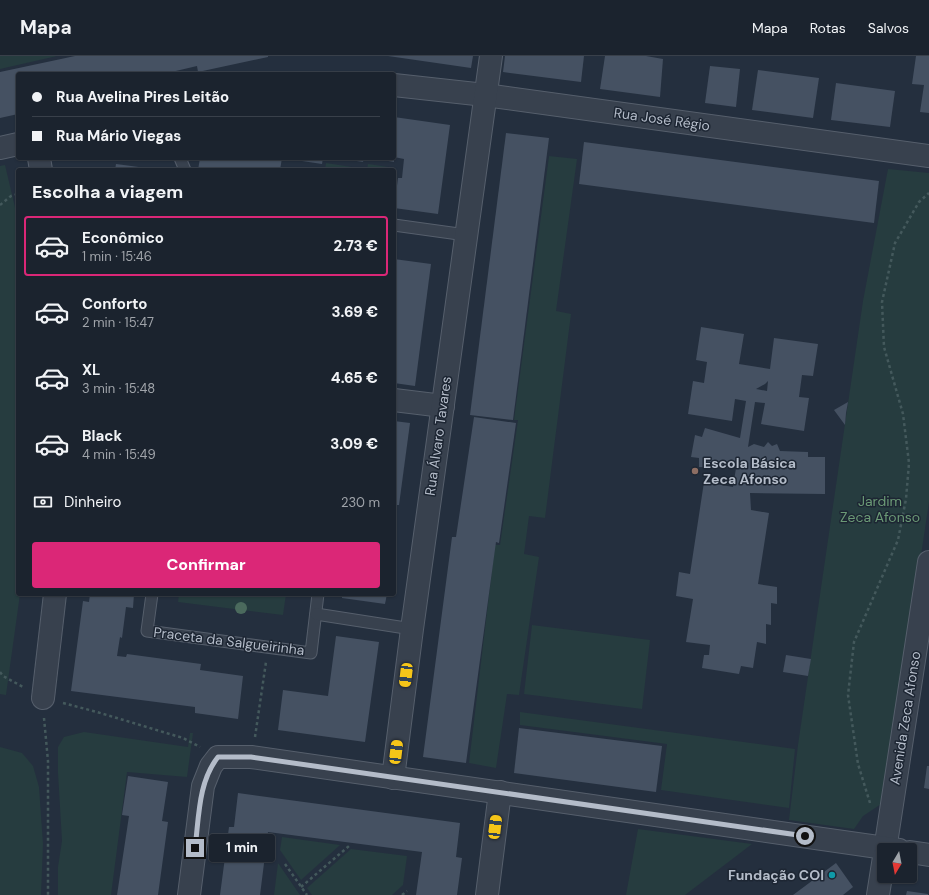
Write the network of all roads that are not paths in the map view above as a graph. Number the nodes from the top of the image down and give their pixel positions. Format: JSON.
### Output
{"nodes":[{"id":1,"x":491,"y":56,"type":"edge"},
{"id":2,"x":396,"y":85,"type":"edge"},
{"id":3,"x":485,"y":95,"type":"junction"},
{"id":4,"x":16,"y":144,"type":"edge"},
{"id":5,"x":0,"y":148,"type":"edge"},
{"id":6,"x":929,"y":156,"type":"edge"},
{"id":7,"x":396,"y":226,"type":"edge"},
{"id":8,"x":466,"y":235,"type":"junction"},
{"id":9,"x":396,"y":400,"type":"edge"},
{"id":10,"x":443,"y":406,"type":"junction"},
{"id":11,"x":929,"y":562,"type":"edge"},
{"id":12,"x":55,"y":596,"type":"edge"},
{"id":13,"x":152,"y":596,"type":"edge"},
{"id":14,"x":318,"y":596,"type":"edge"},
{"id":15,"x":316,"y":614,"type":"junction"},
{"id":16,"x":412,"y":629,"type":"junction"},
{"id":17,"x":43,"y":698,"type":"road end"},
{"id":18,"x":393,"y":778,"type":"junction"},
{"id":19,"x":500,"y":792,"type":"junction"},
{"id":20,"x":889,"y":843,"type":"edge"},
{"id":21,"x":877,"y":849,"type":"edge"},
{"id":22,"x":917,"y":853,"type":"edge"},
{"id":23,"x":929,"y":855,"type":"edge"},
{"id":24,"x":881,"y":883,"type":"edge"},
{"id":25,"x":189,"y":895,"type":"edge"},
{"id":26,"x":487,"y":895,"type":"edge"},
{"id":27,"x":878,"y":895,"type":"edge"}],
"edges":[{"from":1,"to":3,"type":"street","name":"Rua Álvaro Tavares"},
{"from":2,"to":3,"type":"street","name":"Rua José Régio"},
{"from":3,"to":6,"type":"street","name":"Rua José Régio"},
{"from":3,"to":8,"type":"street","name":"Rua Álvaro Tavares"},
{"from":4,"to":5,"type":"street"},
{"from":7,"to":8,"type":"lane"},
{"from":8,"to":10,"type":"street","name":"Rua Álvaro Tavares"},
{"from":9,"to":10,"type":"street"},
{"from":10,"to":16,"type":"street","name":"Rua Álvaro Tavares"},
{"from":11,"to":20,"type":"street","name":"Avenida Zeca Afonso"},
{"from":12,"to":17,"type":"street"},
{"from":13,"to":15,"type":"lane","name":"Praceta da Salgueirinha"},
{"from":14,"to":15,"type":"lane","name":"Praceta da Salgueirinha"},
{"from":15,"to":16,"type":"lane"},
{"from":16,"to":18,"type":"street","name":"Rua Álvaro Tavares"},
{"from":18,"to":19,"type":"street"},
{"from":18,"to":25,"type":"street"},
{"from":19,"to":21,"type":"street"},
{"from":19,"to":26,"type":"street"},
{"from":22,"to":23,"type":"street"},
{"from":24,"to":27,"type":"street","name":"Avenida Zeca Afonso"}]}
